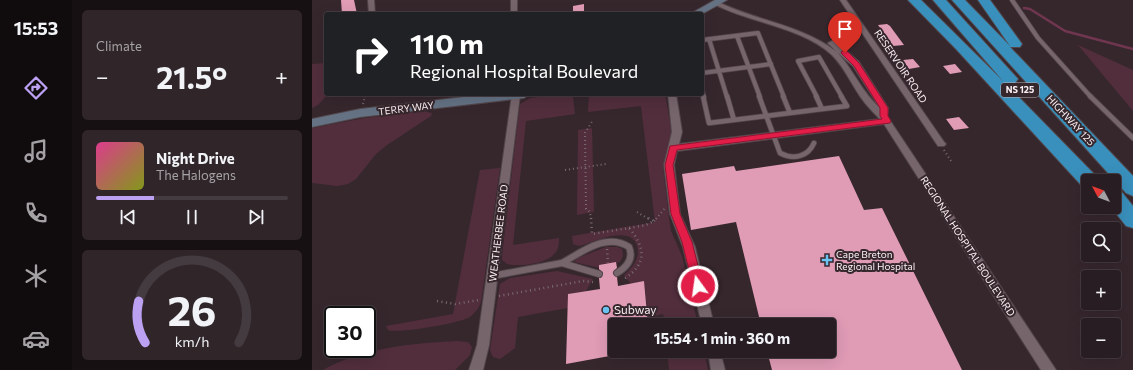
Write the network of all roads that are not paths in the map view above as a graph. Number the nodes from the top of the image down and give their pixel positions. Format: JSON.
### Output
{"nodes":[{"id":1,"x":371,"y":0,"type":"edge"},
{"id":2,"x":514,"y":0,"type":"edge"},
{"id":3,"x":843,"y":0,"type":"edge"},
{"id":4,"x":914,"y":0,"type":"edge"},
{"id":5,"x":939,"y":0,"type":"edge"},
{"id":6,"x":958,"y":0,"type":"edge"},
{"id":7,"x":984,"y":0,"type":"edge"},
{"id":8,"x":1012,"y":0,"type":"edge"},
{"id":9,"x":718,"y":1,"type":"edge"},
{"id":10,"x":372,"y":12,"type":"edge"},
{"id":11,"x":514,"y":12,"type":"edge"},
{"id":12,"x":699,"y":12,"type":"edge"},
{"id":13,"x":737,"y":36,"type":"junction"},
{"id":14,"x":709,"y":39,"type":"junction"},
{"id":15,"x":704,"y":40,"type":"edge"},
{"id":16,"x":771,"y":64,"type":"junction"},
{"id":17,"x":748,"y":67,"type":"junction"},
{"id":18,"x":718,"y":71,"type":"junction"},
{"id":19,"x":704,"y":73,"type":"edge"},
{"id":20,"x":503,"y":96,"type":"edge"},
{"id":21,"x":520,"y":96,"type":"edge"},
{"id":22,"x":672,"y":96,"type":"edge"},
{"id":23,"x":703,"y":96,"type":"edge"},
{"id":24,"x":823,"y":110,"type":"junction"},
{"id":25,"x":790,"y":113,"type":"junction"},
{"id":26,"x":766,"y":116,"type":"junction"},
{"id":27,"x":885,"y":119,"type":"junction"},
{"id":28,"x":734,"y":120,"type":"junction"},
{"id":29,"x":312,"y":123,"type":"edge"},
{"id":30,"x":774,"y":136,"type":"junction"},
{"id":31,"x":1133,"y":138,"type":"edge"},
{"id":32,"x":814,"y":143,"type":"dead end"},
{"id":33,"x":941,"y":144,"type":"road end"},
{"id":34,"x":673,"y":148,"type":"junction"},
{"id":35,"x":1101,"y":152,"type":"junction"},
{"id":36,"x":1082,"y":174,"type":"edge"},
{"id":37,"x":1094,"y":174,"type":"edge"},
{"id":38,"x":1133,"y":188,"type":"edge"},
{"id":39,"x":1121,"y":205,"type":"edge"},
{"id":40,"x":1121,"y":214,"type":"edge"},
{"id":41,"x":1133,"y":220,"type":"edge"},
{"id":42,"x":1133,"y":227,"type":"edge"},
{"id":43,"x":562,"y":263,"type":"junction"},
{"id":44,"x":617,"y":273,"type":"dead end"},
{"id":45,"x":599,"y":274,"type":"dead end"},
{"id":46,"x":492,"y":276,"type":"junction"},
{"id":47,"x":706,"y":318,"type":"edge"},
{"id":48,"x":715,"y":358,"type":"edge"},
{"id":49,"x":476,"y":370,"type":"edge"},
{"id":50,"x":718,"y":370,"type":"edge"},
{"id":51,"x":1049,"y":370,"type":"edge"}],
"edges":[{"from":1,"to":10,"type":"street"},
{"from":2,"to":11,"type":"street"},
{"from":3,"to":33,"type":"street","name":"RESERVOIR ROAD"},
{"from":4,"to":36,"type":"highway"},
{"from":5,"to":37,"type":"highway","name":"HIGHWAY 125","number":"NS 125"},
{"from":6,"to":35,"type":"highway","name":"HIGHWAY 125","number":"NS 125"},
{"from":7,"to":35,"type":"highway"},
{"from":8,"to":31,"type":"lane"},
{"from":9,"to":12,"type":"street"},
{"from":9,"to":27,"type":"street","name":"REGIONAL HOSPITAL BOULEVARD"},
{"from":13,"to":14,"type":"lane"},
{"from":13,"to":16,"type":"lane"},
{"from":13,"to":17,"type":"lane"},
{"from":14,"to":15,"type":"lane"},
{"from":14,"to":18,"type":"lane"},
{"from":16,"to":17,"type":"lane"},
{"from":16,"to":25,"type":"lane"},
{"from":17,"to":18,"type":"lane"},
{"from":17,"to":26,"type":"lane"},
{"from":18,"to":19,"type":"lane"},
{"from":18,"to":28,"type":"lane"},
{"from":20,"to":29,"type":"street","name":"TERRY WAY"},
{"from":21,"to":46,"type":"street","name":"WEATHERBEE ROAD"},
{"from":22,"to":34,"type":"street"},
{"from":23,"to":28,"type":"lane"},
{"from":24,"to":24,"type":"lane"},
{"from":24,"to":25,"type":"lane"},
{"from":25,"to":26,"type":"lane"},
{"from":26,"to":28,"type":"lane"},
{"from":26,"to":30,"type":"lane"},
{"from":27,"to":30,"type":"street"},
{"from":27,"to":51,"type":"street","name":"REGIONAL HOSPITAL BOULEVARD"},
{"from":30,"to":32,"type":"lane"},
{"from":30,"to":34,"type":"street"},
{"from":34,"to":47,"type":"street"},
{"from":35,"to":38,"type":"highway","name":"HIGHWAY 125","number":"NS 125"},
{"from":39,"to":41,"type":"highway"},
{"from":40,"to":42,"type":"highway"},
{"from":43,"to":44,"type":"lane"},
{"from":43,"to":45,"type":"lane"},
{"from":43,"to":46,"type":"lane"},
{"from":46,"to":49,"type":"street","name":"WEATHERBEE ROAD"},
{"from":48,"to":50,"type":"street"}]}
